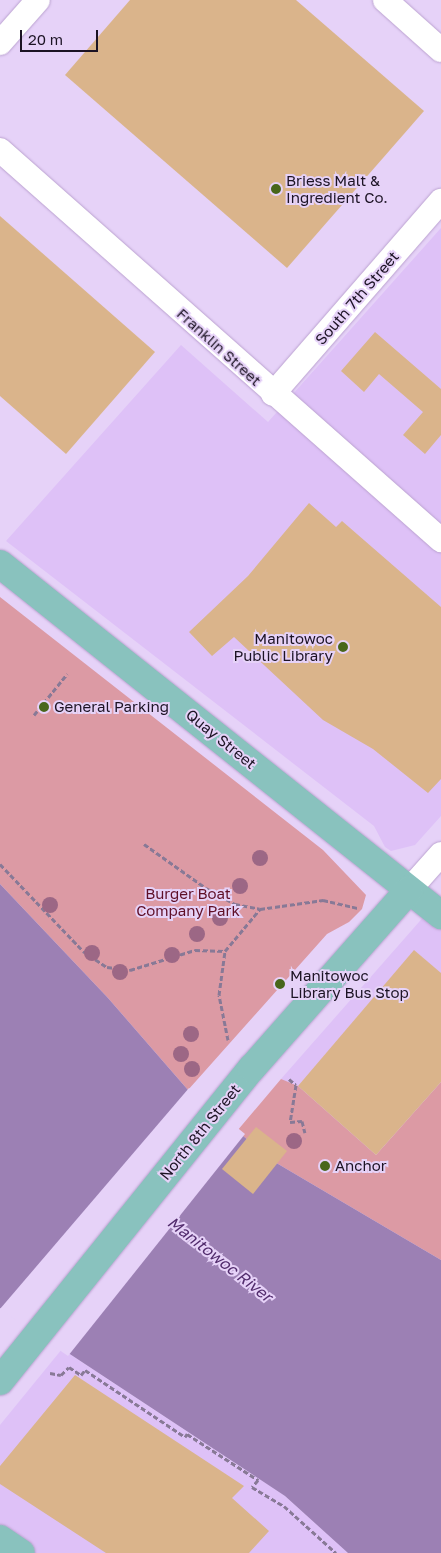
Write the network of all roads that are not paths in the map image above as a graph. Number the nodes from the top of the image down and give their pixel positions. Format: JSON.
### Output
{"nodes":[{"id":1,"x":38,"y":0,"type":"edge"},
{"id":2,"x":385,"y":0,"type":"edge"},
{"id":3,"x":0,"y":43,"type":"edge"},
{"id":4,"x":441,"y":50,"type":"edge"},
{"id":5,"x":0,"y":150,"type":"edge"},
{"id":6,"x":441,"y":201,"type":"edge"},
{"id":7,"x":273,"y":394,"type":"junction"},
{"id":8,"x":441,"y":540,"type":"edge"},
{"id":9,"x":0,"y":564,"type":"edge"},
{"id":10,"x":441,"y":854,"type":"edge"},
{"id":11,"x":409,"y":890,"type":"junction"},
{"id":12,"x":441,"y":915,"type":"edge"},
{"id":13,"x":0,"y":1381,"type":"edge"},
{"id":14,"x":0,"y":1539,"type":"edge"},
{"id":15,"x":21,"y":1553,"type":"edge"}],
"edges":[{"from":1,"to":3,"type":"street"},
{"from":2,"to":4,"type":"street"},
{"from":5,"to":7,"type":"street","name":"Franklin Street"},
{"from":6,"to":7,"type":"street","name":"South 7th Street"},
{"from":7,"to":8,"type":"street","name":"Franklin Street"},
{"from":9,"to":11,"type":"main road","name":"Quay Street"},
{"from":10,"to":11,"type":"street"},
{"from":11,"to":12,"type":"main road","name":"Quay Street"},
{"from":11,"to":13,"type":"main road","name":"North 8th Street"},
{"from":14,"to":15,"type":"main road"}]}
